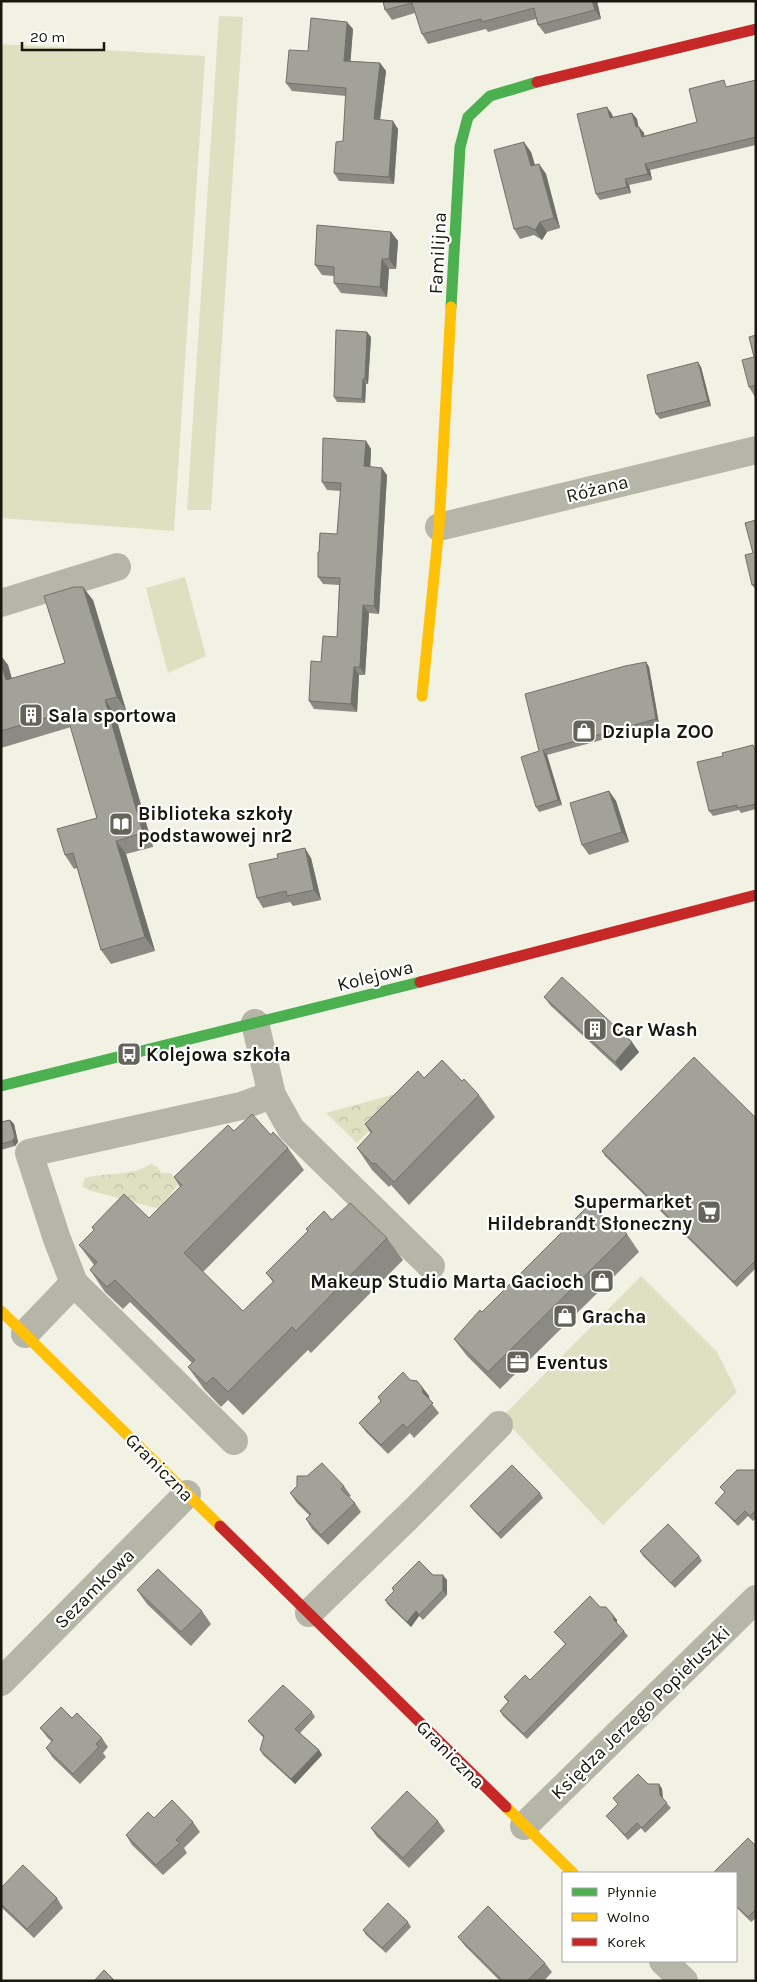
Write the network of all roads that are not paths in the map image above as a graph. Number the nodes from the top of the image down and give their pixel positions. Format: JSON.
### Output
{"nodes":[{"id":1,"x":756,"y":29,"type":"edge"},
{"id":2,"x":756,"y":450,"type":"edge"},
{"id":3,"x":439,"y":527,"type":"junction"},
{"id":4,"x":117,"y":567,"type":"dead end"},
{"id":5,"x":1,"y":603,"type":"edge"},
{"id":6,"x":422,"y":696,"type":"dead end"},
{"id":7,"x":756,"y":895,"type":"edge"},
{"id":8,"x":256,"y":1022,"type":"junction"},
{"id":9,"x":1,"y":1086,"type":"edge"},
{"id":10,"x":272,"y":1095,"type":"junction"},
{"id":11,"x":431,"y":1266,"type":"dead end"},
{"id":12,"x":74,"y":1283,"type":"junction"},
{"id":13,"x":10,"y":1318,"type":"edge"},
{"id":14,"x":499,"y":1425,"type":"dead end"},
{"id":15,"x":234,"y":1441,"type":"dead end"},
{"id":16,"x":187,"y":1494,"type":"junction"},
{"id":17,"x":756,"y":1599,"type":"edge"},
{"id":18,"x":309,"y":1613,"type":"junction"},
{"id":19,"x":1,"y":1682,"type":"edge"},
{"id":20,"x":524,"y":1826,"type":"junction"},
{"id":21,"x":573,"y":1872,"type":"edge"},
{"id":22,"x":664,"y":1962,"type":"edge"},
{"id":23,"x":684,"y":1981,"type":"edge"}],
"edges":[{"from":1,"to":3,"type":"street","name":"Familijna"},
{"from":2,"to":3,"type":"street","name":"Różana"},
{"from":3,"to":6,"type":"street","name":"Familijna"},
{"from":4,"to":5,"type":"street"},
{"from":7,"to":8,"type":"street","name":"Kolejowa"},
{"from":8,"to":9,"type":"street","name":"Kolejowa"},
{"from":8,"to":10,"type":"street"},
{"from":10,"to":11,"type":"street"},
{"from":10,"to":12,"type":"street"},
{"from":12,"to":13,"type":"street"},
{"from":12,"to":15,"type":"street"},
{"from":13,"to":16,"type":"street","name":"Graniczna"},
{"from":14,"to":18,"type":"street"},
{"from":16,"to":18,"type":"street","name":"Graniczna"},
{"from":16,"to":19,"type":"street","name":"Sezamkowa"},
{"from":17,"to":20,"type":"street","name":"Księdza Jerzego Popiełuszki"},
{"from":18,"to":20,"type":"street","name":"Graniczna"},
{"from":20,"to":21,"type":"street","name":"Graniczna"},
{"from":22,"to":23,"type":"street"}]}
